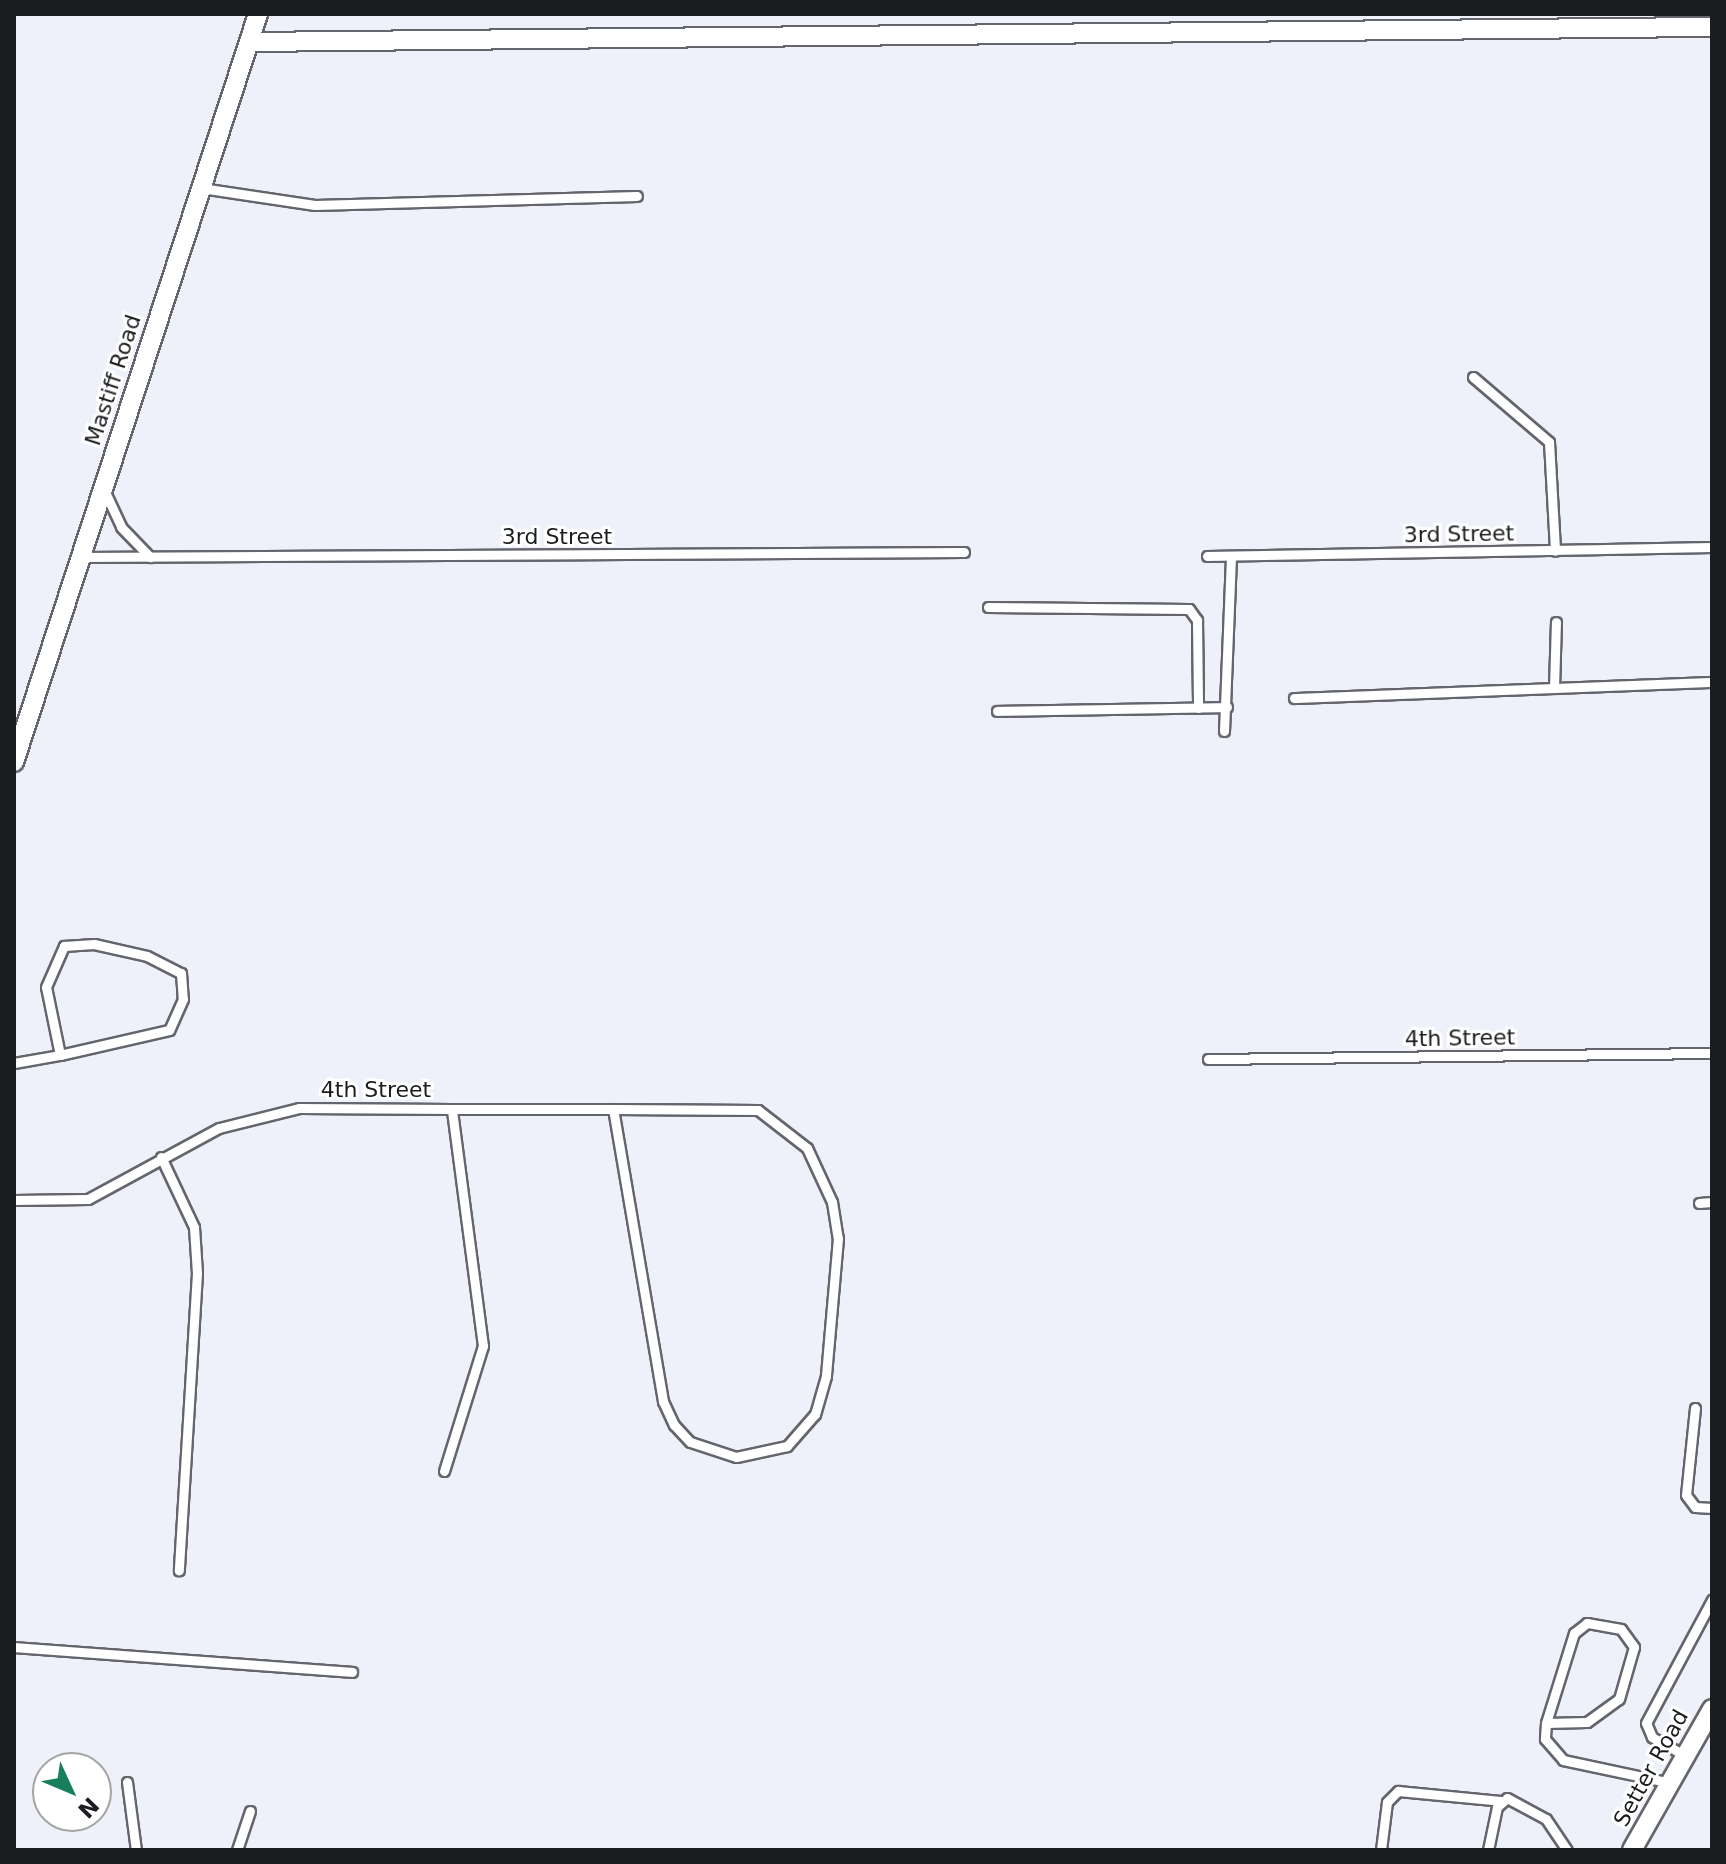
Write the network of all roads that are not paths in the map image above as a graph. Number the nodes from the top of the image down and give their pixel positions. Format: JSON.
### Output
{"nodes":[{"id":1,"x":258,"y":14,"type":"edge"},
{"id":2,"x":1712,"y":27,"type":"edge"},
{"id":3,"x":249,"y":42,"type":"junction"},
{"id":4,"x":201,"y":188,"type":"junction"},
{"id":5,"x":637,"y":196,"type":"dead end"},
{"id":6,"x":1473,"y":377,"type":"dead end"},
{"id":7,"x":103,"y":486,"type":"junction"},
{"id":8,"x":1712,"y":547,"type":"edge"},
{"id":9,"x":1555,"y":551,"type":"junction"},
{"id":10,"x":964,"y":552,"type":"dead end"},
{"id":11,"x":1207,"y":556,"type":"dead end"},
{"id":12,"x":1231,"y":556,"type":"junction"},
{"id":13,"x":80,"y":557,"type":"junction"},
{"id":14,"x":150,"y":557,"type":"junction"},
{"id":15,"x":988,"y":607,"type":"dead end"},
{"id":16,"x":1556,"y":622,"type":"dead end"},
{"id":17,"x":1712,"y":682,"type":"edge"},
{"id":18,"x":1554,"y":688,"type":"junction"},
{"id":19,"x":1294,"y":698,"type":"dead end"},
{"id":20,"x":1227,"y":707,"type":"junction"},
{"id":21,"x":1198,"y":708,"type":"junction"},
{"id":22,"x":997,"y":711,"type":"dead end"},
{"id":23,"x":1224,"y":731,"type":"dead end"},
{"id":24,"x":14,"y":762,"type":"edge"},
{"id":25,"x":1712,"y":1053,"type":"edge"},
{"id":26,"x":60,"y":1055,"type":"junction"},
{"id":27,"x":1208,"y":1059,"type":"dead end"},
{"id":28,"x":14,"y":1063,"type":"edge"},
{"id":29,"x":452,"y":1109,"type":"junction"},
{"id":30,"x":613,"y":1109,"type":"junction"},
{"id":31,"x":161,"y":1157,"type":"junction"},
{"id":32,"x":14,"y":1200,"type":"edge"},
{"id":33,"x":1712,"y":1202,"type":"edge"},
{"id":34,"x":1699,"y":1203,"type":"dead end"},
{"id":35,"x":1695,"y":1408,"type":"dead end"},
{"id":36,"x":444,"y":1471,"type":"dead end"},
{"id":37,"x":1712,"y":1508,"type":"edge"},
{"id":38,"x":179,"y":1570,"type":"dead end"},
{"id":39,"x":1712,"y":1600,"type":"edge"},
{"id":40,"x":14,"y":1647,"type":"edge"},
{"id":41,"x":352,"y":1672,"type":"dead end"},
{"id":42,"x":1712,"y":1709,"type":"edge"},
{"id":43,"x":1546,"y":1723,"type":"junction"},
{"id":44,"x":1686,"y":1756,"type":"junction"},
{"id":45,"x":127,"y":1782,"type":"dead end"},
{"id":46,"x":1671,"y":1783,"type":"junction"},
{"id":47,"x":1501,"y":1801,"type":"junction"},
{"id":48,"x":250,"y":1811,"type":"dead end"},
{"id":49,"x":136,"y":1850,"type":"edge"},
{"id":50,"x":237,"y":1850,"type":"edge"},
{"id":51,"x":1381,"y":1850,"type":"edge"},
{"id":52,"x":1488,"y":1850,"type":"edge"},
{"id":53,"x":1567,"y":1850,"type":"edge"},
{"id":54,"x":1632,"y":1850,"type":"edge"}],
"edges":[{"from":1,"to":3,"type":"street","name":"Mastiff Road"},
{"from":2,"to":3,"type":"street"},
{"from":3,"to":4,"type":"street","name":"Mastiff Road"},
{"from":4,"to":5,"type":"lane"},
{"from":4,"to":7,"type":"street","name":"Mastiff Road"},
{"from":6,"to":9,"type":"lane"},
{"from":7,"to":13,"type":"street","name":"Mastiff Road"},
{"from":7,"to":14,"type":"lane"},
{"from":8,"to":9,"type":"lane","name":"3rd Street"},
{"from":9,"to":12,"type":"lane","name":"3rd Street"},
{"from":10,"to":14,"type":"lane","name":"3rd Street"},
{"from":11,"to":12,"type":"lane","name":"3rd Street"},
{"from":12,"to":20,"type":"lane"},
{"from":13,"to":14,"type":"lane","name":"3rd Street"},
{"from":13,"to":24,"type":"street","name":"Mastiff Road"},
{"from":15,"to":21,"type":"lane"},
{"from":16,"to":18,"type":"lane"},
{"from":17,"to":18,"type":"lane"},
{"from":18,"to":19,"type":"lane"},
{"from":20,"to":21,"type":"lane"},
{"from":20,"to":23,"type":"lane"},
{"from":21,"to":22,"type":"lane"},
{"from":25,"to":27,"type":"lane","name":"4th Street"},
{"from":26,"to":26,"type":"lane"},
{"from":26,"to":28,"type":"lane"},
{"from":29,"to":30,"type":"lane","name":"4th Street"},
{"from":29,"to":31,"type":"lane","name":"4th Street"},
{"from":29,"to":36,"type":"lane"},
{"from":30,"to":30,"type":"lane","name":"4th Street"},
{"from":31,"to":32,"type":"lane","name":"4th Street"},
{"from":31,"to":38,"type":"lane"},
{"from":33,"to":34,"type":"lane"},
{"from":35,"to":37,"type":"lane"},
{"from":39,"to":44,"type":"lane"},
{"from":40,"to":41,"type":"lane"},
{"from":42,"to":44,"type":"street","name":"Setter Road"},
{"from":43,"to":43,"type":"lane"},
{"from":43,"to":46,"type":"lane"},
{"from":44,"to":46,"type":"street","name":"Setter Road"},
{"from":45,"to":49,"type":"lane"},
{"from":46,"to":54,"type":"street","name":"Setter Road"},
{"from":47,"to":51,"type":"lane"},
{"from":47,"to":52,"type":"lane"},
{"from":47,"to":53,"type":"lane"},
{"from":48,"to":50,"type":"lane"}]}
